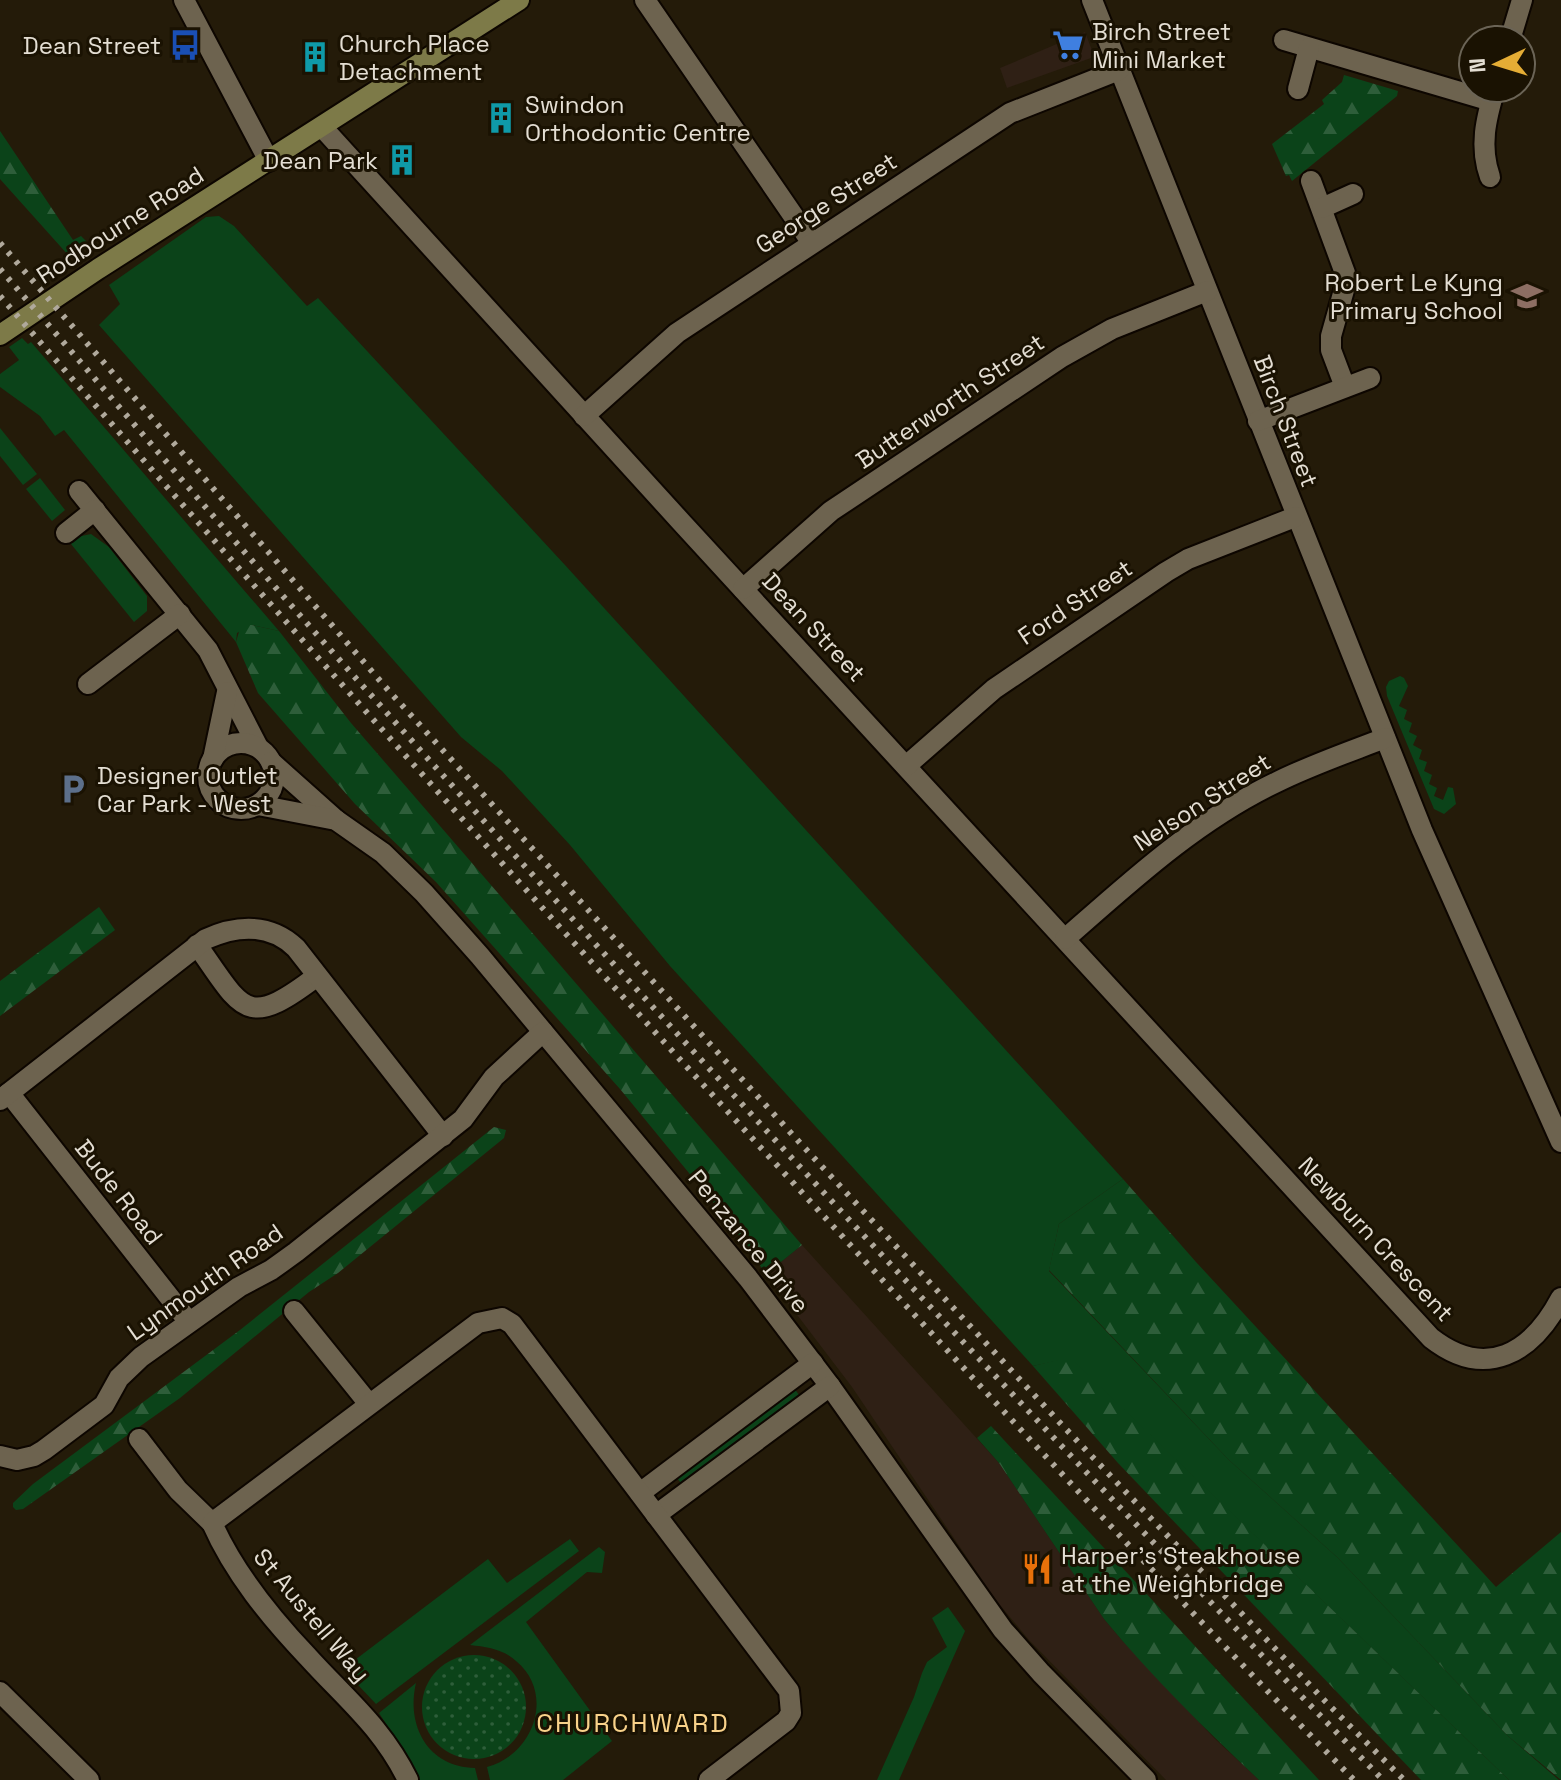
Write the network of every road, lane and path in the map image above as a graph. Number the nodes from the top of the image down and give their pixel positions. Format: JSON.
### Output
{"nodes":[{"id":1,"x":184,"y":0,"type":"edge"},
{"id":2,"x":519,"y":0,"type":"edge"},
{"id":3,"x":645,"y":0,"type":"edge"},
{"id":4,"x":1092,"y":0,"type":"edge"},
{"id":5,"x":1522,"y":0,"type":"edge"},
{"id":6,"x":1515,"y":24,"type":"edge"},
{"id":7,"x":1284,"y":40,"type":"dead end"},
{"id":8,"x":1309,"y":48,"type":"junction"},
{"id":9,"x":1119,"y":70,"type":"junction"},
{"id":10,"x":1457,"y":86,"type":"edge"},
{"id":11,"x":1298,"y":89,"type":"dead end"},
{"id":12,"x":1491,"y":104,"type":"edge"},
{"id":13,"x":322,"y":127,"type":"junction"},
{"id":14,"x":269,"y":161,"type":"junction"},
{"id":15,"x":1490,"y":177,"type":"dead end"},
{"id":16,"x":1311,"y":181,"type":"dead end"},
{"id":17,"x":1353,"y":194,"type":"dead end"},
{"id":18,"x":1322,"y":208,"type":"junction"},
{"id":19,"x":812,"y":243,"type":"junction"},
{"id":20,"x":1207,"y":291,"type":"junction"},
{"id":21,"x":0,"y":335,"type":"edge"},
{"id":22,"x":1370,"y":378,"type":"dead end"},
{"id":23,"x":1345,"y":387,"type":"junction"},
{"id":24,"x":584,"y":416,"type":"junction"},
{"id":25,"x":1258,"y":421,"type":"junction"},
{"id":26,"x":79,"y":491,"type":"dead end"},
{"id":27,"x":95,"y":510,"type":"junction"},
{"id":28,"x":1295,"y":517,"type":"junction"},
{"id":29,"x":66,"y":533,"type":"dead end"},
{"id":30,"x":743,"y":589,"type":"junction"},
{"id":31,"x":180,"y":614,"type":"junction"},
{"id":32,"x":88,"y":684,"type":"dead end"},
{"id":33,"x":227,"y":692,"type":"junction"},
{"id":34,"x":1385,"y":738,"type":"junction"},
{"id":35,"x":265,"y":754,"type":"junction"},
{"id":36,"x":213,"y":759,"type":"junction"},
{"id":37,"x":906,"y":766,"type":"junction"},
{"id":38,"x":258,"y":805,"type":"junction"},
{"id":39,"x":336,"y":820,"type":"junction"},
{"id":40,"x":1065,"y":939,"type":"junction"},
{"id":41,"x":197,"y":945,"type":"junction"},
{"id":42,"x":317,"y":976,"type":"junction"},
{"id":43,"x":543,"y":1032,"type":"junction"},
{"id":44,"x":4,"y":1097,"type":"edge"},
{"id":45,"x":443,"y":1136,"type":"junction"},
{"id":46,"x":1561,"y":1142,"type":"edge"},
{"id":47,"x":1269,"y":1162,"type":"joint"},
{"id":48,"x":1561,"y":1298,"type":"edge"},
{"id":49,"x":294,"y":1311,"type":"dead end"},
{"id":50,"x":189,"y":1322,"type":"junction"},
{"id":51,"x":813,"y":1363,"type":"junction"},
{"id":52,"x":830,"y":1386,"type":"junction"},
{"id":53,"x":369,"y":1404,"type":"junction"},
{"id":54,"x":139,"y":1439,"type":"dead end"},
{"id":55,"x":0,"y":1456,"type":"edge"},
{"id":56,"x":640,"y":1493,"type":"junction"},
{"id":57,"x":656,"y":1515,"type":"junction"},
{"id":58,"x":212,"y":1523,"type":"junction"},
{"id":59,"x":0,"y":1692,"type":"edge"},
{"id":60,"x":89,"y":1780,"type":"edge"},
{"id":61,"x":408,"y":1780,"type":"edge"},
{"id":62,"x":709,"y":1780,"type":"edge"},
{"id":63,"x":1146,"y":1780,"type":"edge"}],
"edges":[{"from":1,"to":14,"type":"street"},
{"from":2,"to":13,"type":"main road","name":"Rodbourne Road"},
{"from":3,"to":19,"type":"street"},
{"from":4,"to":9,"type":"street","name":"Birch Street"},
{"from":5,"to":6,"type":"street"},
{"from":7,"to":8,"type":"street"},
{"from":8,"to":10,"type":"street"},
{"from":8,"to":11,"type":"street"},
{"from":9,"to":19,"type":"street","name":"George Street"},
{"from":9,"to":20,"type":"street","name":"Birch Street"},
{"from":12,"to":15,"type":"street"},
{"from":13,"to":14,"type":"main road","name":"Rodbourne Road"},
{"from":13,"to":24,"type":"street","name":"Dean Street"},
{"from":14,"to":21,"type":"main road","name":"Rodbourne Road"},
{"from":16,"to":18,"type":"street"},
{"from":17,"to":18,"type":"street"},
{"from":18,"to":23,"type":"street"},
{"from":19,"to":24,"type":"street","name":"George Street"},
{"from":20,"to":25,"type":"street","name":"Birch Street"},
{"from":20,"to":30,"type":"street","name":"Butterworth Street"},
{"from":22,"to":23,"type":"street"},
{"from":23,"to":25,"type":"street"},
{"from":24,"to":30,"type":"street","name":"Dean Street"},
{"from":25,"to":28,"type":"street","name":"Birch Street"},
{"from":26,"to":27,"type":"street"},
{"from":27,"to":29,"type":"street"},
{"from":27,"to":31,"type":"street"},
{"from":28,"to":34,"type":"street","name":"Birch Street"},
{"from":28,"to":37,"type":"street","name":"Ford Street"},
{"from":30,"to":37,"type":"street","name":"Dean Street"},
{"from":31,"to":32,"type":"street"},
{"from":31,"to":33,"type":"street"},
{"from":33,"to":35,"type":"street"},
{"from":33,"to":36,"type":"street","name":"Penzance Drive"},
{"from":34,"to":40,"type":"street","name":"Nelson Street"},
{"from":34,"to":46,"type":"street","name":"Birch Street"},
{"from":35,"to":36,"type":"street"},
{"from":35,"to":38,"type":"street"},
{"from":35,"to":39,"type":"street"},
{"from":36,"to":38,"type":"street","name":"Penzance Drive"},
{"from":37,"to":40,"type":"street","name":"Dean Street"},
{"from":38,"to":39,"type":"street","name":"Penzance Drive"},
{"from":39,"to":43,"type":"street","name":"Penzance Drive"},
{"from":40,"to":47,"type":"street","name":"Dean Street"},
{"from":41,"to":42,"type":"street"},
{"from":41,"to":42,"type":"street"},
{"from":41,"to":44,"type":"street"},
{"from":42,"to":45,"type":"street"},
{"from":43,"to":45,"type":"street","name":"Lynmouth Road"},
{"from":43,"to":51,"type":"street","name":"Penzance Drive"},
{"from":44,"to":50,"type":"street","name":"Bude Road"},
{"from":45,"to":50,"type":"street","name":"Lynmouth Road"},
{"from":47,"to":48,"type":"street","name":"Newburn Crescent"},
{"from":49,"to":53,"type":"street"},
{"from":50,"to":55,"type":"street","name":"Lynmouth Road"},
{"from":51,"to":52,"type":"street","name":"Penzance Drive"},
{"from":51,"to":56,"type":"street"},
{"from":52,"to":57,"type":"street"},
{"from":52,"to":63,"type":"street","name":"Penzance Drive"},
{"from":53,"to":56,"type":"street"},
{"from":53,"to":58,"type":"street"},
{"from":54,"to":58,"type":"street","name":"St Austell Way"},
{"from":56,"to":57,"type":"street"},
{"from":57,"to":62,"type":"street"},
{"from":58,"to":61,"type":"street","name":"St Austell Way"},
{"from":59,"to":60,"type":"street"}]}
